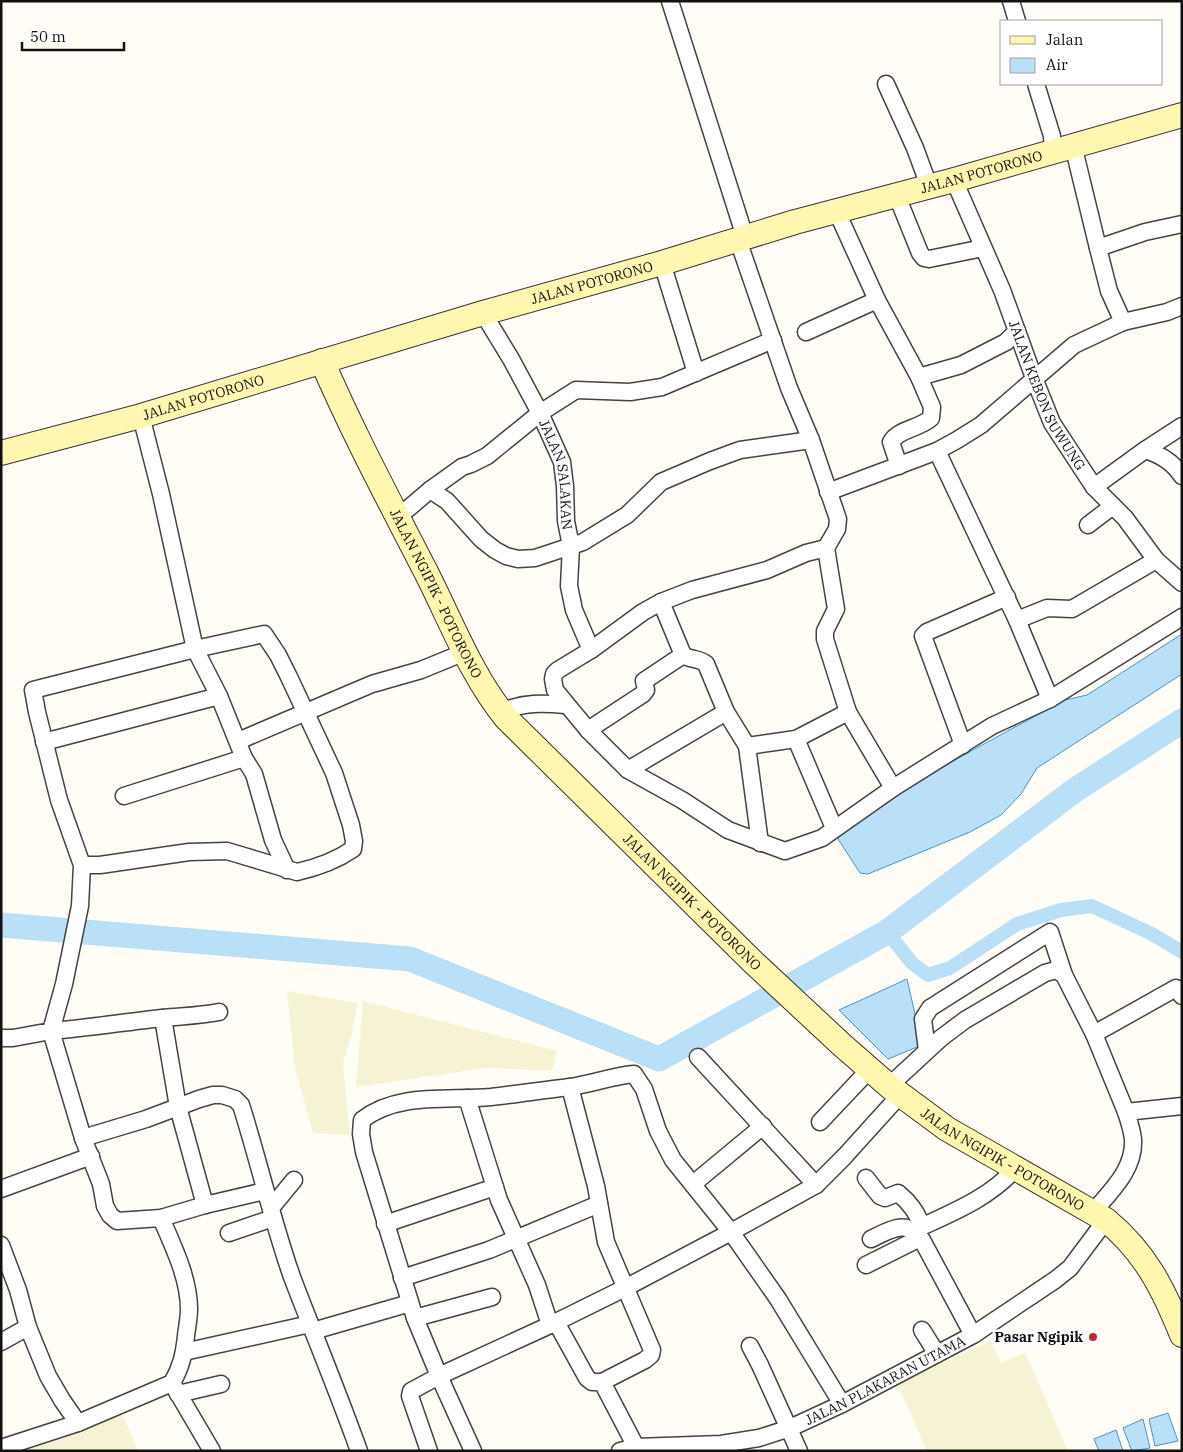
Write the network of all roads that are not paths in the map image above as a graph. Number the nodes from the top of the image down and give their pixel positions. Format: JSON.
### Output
{"nodes":[{"id":1,"x":670,"y":1,"type":"edge"},
{"id":2,"x":1011,"y":1,"type":"edge"},
{"id":3,"x":1018,"y":20,"type":"edge"},
{"id":4,"x":886,"y":84,"type":"dead end"},
{"id":5,"x":1036,"y":85,"type":"edge"},
{"id":6,"x":1182,"y":114,"type":"edge"},
{"id":7,"x":1063,"y":148,"type":"junction"},
{"id":8,"x":954,"y":180,"type":"junction"},
{"id":9,"x":929,"y":186,"type":"junction"},
{"id":10,"x":897,"y":196,"type":"junction"},
{"id":11,"x":837,"y":212,"type":"junction"},
{"id":12,"x":1182,"y":224,"type":"edge"},
{"id":13,"x":742,"y":238,"type":"junction"},
{"id":14,"x":983,"y":248,"type":"junction"},
{"id":15,"x":1098,"y":248,"type":"junction"},
{"id":16,"x":662,"y":263,"type":"junction"},
{"id":17,"x":877,"y":300,"type":"junction"},
{"id":18,"x":1182,"y":306,"type":"edge"},
{"id":19,"x":483,"y":313,"type":"junction"},
{"id":20,"x":1124,"y":322,"type":"junction"},
{"id":21,"x":1017,"y":331,"type":"junction"},
{"id":22,"x":806,"y":332,"type":"dead end"},
{"id":23,"x":772,"y":340,"type":"junction"},
{"id":24,"x":322,"y":361,"type":"junction"},
{"id":25,"x":696,"y":373,"type":"junction"},
{"id":26,"x":920,"y":377,"type":"junction"},
{"id":27,"x":1034,"y":378,"type":"junction"},
{"id":28,"x":540,"y":413,"type":"junction"},
{"id":29,"x":141,"y":416,"type":"junction"},
{"id":30,"x":1182,"y":426,"type":"edge"},
{"id":31,"x":810,"y":440,"type":"junction"},
{"id":32,"x":1145,"y":450,"type":"junction"},
{"id":33,"x":937,"y":451,"type":"junction"},
{"id":34,"x":1,"y":452,"type":"edge"},
{"id":35,"x":899,"y":466,"type":"junction"},
{"id":36,"x":1182,"y":476,"type":"edge"},
{"id":37,"x":1094,"y":487,"type":"junction"},
{"id":38,"x":430,"y":490,"type":"junction"},
{"id":39,"x":828,"y":492,"type":"junction"},
{"id":40,"x":1113,"y":506,"type":"junction"},
{"id":41,"x":397,"y":518,"type":"junction"},
{"id":42,"x":1088,"y":525,"type":"dead end"},
{"id":43,"x":571,"y":546,"type":"junction"},
{"id":44,"x":826,"y":548,"type":"junction"},
{"id":45,"x":1156,"y":560,"type":"junction"},
{"id":46,"x":1182,"y":583,"type":"edge"},
{"id":47,"x":1007,"y":598,"type":"junction"},
{"id":48,"x":661,"y":602,"type":"junction"},
{"id":49,"x":1182,"y":617,"type":"edge"},
{"id":50,"x":1018,"y":620,"type":"junction"},
{"id":51,"x":195,"y":649,"type":"junction"},
{"id":52,"x":591,"y":650,"type":"junction"},
{"id":53,"x":465,"y":652,"type":"junction"},
{"id":54,"x":684,"y":654,"type":"junction"},
{"id":55,"x":219,"y":696,"type":"junction"},
{"id":56,"x":1050,"y":699,"type":"junction"},
{"id":57,"x":566,"y":705,"type":"junction"},
{"id":58,"x":305,"y":711,"type":"junction"},
{"id":59,"x":501,"y":712,"type":"junction"},
{"id":60,"x":726,"y":712,"type":"junction"},
{"id":61,"x":848,"y":712,"type":"junction"},
{"id":62,"x":588,"y":730,"type":"junction"},
{"id":63,"x":796,"y":740,"type":"junction"},
{"id":64,"x":238,"y":741,"type":"junction"},
{"id":65,"x":44,"y":742,"type":"junction"},
{"id":66,"x":963,"y":745,"type":"junction"},
{"id":67,"x":747,"y":746,"type":"junction"},
{"id":68,"x":244,"y":758,"type":"junction"},
{"id":69,"x":628,"y":770,"type":"junction"},
{"id":70,"x":893,"y":788,"type":"junction"},
{"id":71,"x":124,"y":796,"type":"dead end"},
{"id":72,"x":834,"y":828,"type":"junction"},
{"id":73,"x":273,"y":840,"type":"junction"},
{"id":74,"x":760,"y":842,"type":"junction"},
{"id":75,"x":248,"y":858,"type":"junction"},
{"id":76,"x":82,"y":866,"type":"junction"},
{"id":77,"x":287,"y":870,"type":"junction"},
{"id":78,"x":1064,"y":975,"type":"junction"},
{"id":79,"x":1182,"y":996,"type":"edge"},
{"id":80,"x":219,"y":1012,"type":"dead end"},
{"id":81,"x":163,"y":1018,"type":"junction"},
{"id":82,"x":51,"y":1031,"type":"junction"},
{"id":83,"x":1094,"y":1034,"type":"junction"},
{"id":84,"x":1,"y":1038,"type":"edge"},
{"id":85,"x":927,"y":1050,"type":"junction"},
{"id":86,"x":698,"y":1057,"type":"dead end"},
{"id":87,"x":870,"y":1069,"type":"junction"},
{"id":88,"x":570,"y":1087,"type":"junction"},
{"id":89,"x":895,"y":1090,"type":"junction"},
{"id":90,"x":467,"y":1098,"type":"junction"},
{"id":91,"x":1182,"y":1106,"type":"edge"},
{"id":92,"x":178,"y":1107,"type":"junction"},
{"id":93,"x":1126,"y":1112,"type":"junction"},
{"id":94,"x":820,"y":1122,"type":"dead end"},
{"id":95,"x":763,"y":1126,"type":"junction"},
{"id":96,"x":84,"y":1138,"type":"junction"},
{"id":97,"x":90,"y":1156,"type":"junction"},
{"id":98,"x":1016,"y":1168,"type":"junction"},
{"id":99,"x":866,"y":1178,"type":"dead end"},
{"id":100,"x":294,"y":1180,"type":"dead end"},
{"id":101,"x":693,"y":1184,"type":"junction"},
{"id":102,"x":816,"y":1185,"type":"junction"},
{"id":103,"x":495,"y":1187,"type":"junction"},
{"id":104,"x":1,"y":1189,"type":"edge"},
{"id":105,"x":265,"y":1191,"type":"junction"},
{"id":106,"x":599,"y":1204,"type":"junction"},
{"id":107,"x":205,"y":1205,"type":"junction"},
{"id":108,"x":272,"y":1213,"type":"junction"},
{"id":109,"x":1099,"y":1216,"type":"junction"},
{"id":110,"x":161,"y":1218,"type":"junction"},
{"id":111,"x":385,"y":1224,"type":"junction"},
{"id":112,"x":731,"y":1232,"type":"junction"},
{"id":113,"x":919,"y":1232,"type":"junction"},
{"id":114,"x":229,"y":1233,"type":"dead end"},
{"id":115,"x":517,"y":1238,"type":"junction"},
{"id":116,"x":871,"y":1239,"type":"dead end"},
{"id":117,"x":1,"y":1245,"type":"edge"},
{"id":118,"x":866,"y":1265,"type":"dead end"},
{"id":119,"x":402,"y":1278,"type":"junction"},
{"id":120,"x":625,"y":1288,"type":"junction"},
{"id":121,"x":492,"y":1298,"type":"dead end"},
{"id":122,"x":413,"y":1311,"type":"junction"},
{"id":123,"x":553,"y":1324,"type":"junction"},
{"id":124,"x":28,"y":1327,"type":"junction"},
{"id":125,"x":312,"y":1327,"type":"junction"},
{"id":126,"x":922,"y":1330,"type":"dead end"},
{"id":127,"x":973,"y":1335,"type":"junction"},
{"id":128,"x":1182,"y":1335,"type":"edge"},
{"id":129,"x":1,"y":1342,"type":"edge"},
{"id":130,"x":750,"y":1346,"type":"dead end"},
{"id":131,"x":184,"y":1352,"type":"junction"},
{"id":132,"x":937,"y":1354,"type":"junction"},
{"id":133,"x":439,"y":1376,"type":"junction"},
{"id":134,"x":602,"y":1382,"type":"junction"},
{"id":135,"x":221,"y":1384,"type":"dead end"},
{"id":136,"x":175,"y":1388,"type":"junction"},
{"id":137,"x":842,"y":1404,"type":"junction"},
{"id":138,"x":78,"y":1423,"type":"junction"},
{"id":139,"x":790,"y":1428,"type":"junction"},
{"id":140,"x":1,"y":1448,"type":"edge"},
{"id":141,"x":628,"y":1449,"type":"edge"},
{"id":142,"x":212,"y":1451,"type":"edge"},
{"id":143,"x":359,"y":1451,"type":"edge"},
{"id":144,"x":429,"y":1451,"type":"edge"},
{"id":145,"x":472,"y":1451,"type":"edge"},
{"id":146,"x":799,"y":1451,"type":"edge"}],
"edges":[{"from":1,"to":13,"type":"street"},
{"from":2,"to":3,"type":"street"},
{"from":4,"to":9,"type":"street"},
{"from":5,"to":7,"type":"street"},
{"from":6,"to":7,"type":"street","name":"JALAN POTORONO"},
{"from":7,"to":8,"type":"street","name":"JALAN POTORONO"},
{"from":7,"to":15,"type":"street"},
{"from":8,"to":9,"type":"street","name":"JALAN POTORONO"},
{"from":8,"to":14,"type":"street","name":"JALAN KEBON SUWUNG"},
{"from":9,"to":10,"type":"street","name":"JALAN POTORONO"},
{"from":10,"to":11,"type":"street","name":"JALAN POTORONO"},
{"from":10,"to":14,"type":"street"},
{"from":11,"to":13,"type":"street","name":"JALAN POTORONO"},
{"from":11,"to":17,"type":"street"},
{"from":12,"to":15,"type":"street"},
{"from":13,"to":16,"type":"street","name":"JALAN POTORONO"},
{"from":13,"to":23,"type":"street"},
{"from":14,"to":21,"type":"street","name":"JALAN KEBON SUWUNG"},
{"from":15,"to":20,"type":"street"},
{"from":16,"to":19,"type":"street","name":"JALAN POTORONO"},
{"from":16,"to":25,"type":"street"},
{"from":17,"to":22,"type":"street"},
{"from":17,"to":26,"type":"street"},
{"from":18,"to":20,"type":"street"},
{"from":19,"to":24,"type":"street","name":"JALAN POTORONO"},
{"from":19,"to":28,"type":"street","name":"JALAN SALAKAN"},
{"from":20,"to":27,"type":"street"},
{"from":21,"to":26,"type":"street"},
{"from":21,"to":27,"type":"street","name":"JALAN KEBON SUWUNG"},
{"from":23,"to":25,"type":"street"},
{"from":23,"to":31,"type":"street"},
{"from":24,"to":29,"type":"street","name":"JALAN POTORONO"},
{"from":24,"to":41,"type":"street","name":"JALAN NGIPIK - POTORONO"},
{"from":25,"to":28,"type":"street"},
{"from":26,"to":35,"type":"street"},
{"from":27,"to":33,"type":"street"},
{"from":27,"to":37,"type":"street","name":"JALAN KEBON SUWUNG"},
{"from":28,"to":38,"type":"street"},
{"from":28,"to":43,"type":"street","name":"JALAN SALAKAN"},
{"from":29,"to":34,"type":"street","name":"JALAN POTORONO"},
{"from":29,"to":51,"type":"street"},
{"from":30,"to":32,"type":"street"},
{"from":31,"to":39,"type":"street"},
{"from":31,"to":43,"type":"street"},
{"from":32,"to":36,"type":"street"},
{"from":32,"to":37,"type":"street"},
{"from":33,"to":35,"type":"street"},
{"from":33,"to":47,"type":"street"},
{"from":35,"to":39,"type":"street"},
{"from":37,"to":40,"type":"street","name":"JALAN KEBON SUWUNG"},
{"from":38,"to":41,"type":"street"},
{"from":38,"to":43,"type":"street"},
{"from":39,"to":44,"type":"street"},
{"from":40,"to":42,"type":"street"},
{"from":40,"to":45,"type":"street","name":"JALAN KEBON SUWUNG"},
{"from":41,"to":53,"type":"street","name":"JALAN NGIPIK - POTORONO"},
{"from":43,"to":52,"type":"street","name":"JALAN SALAKAN"},
{"from":44,"to":48,"type":"street"},
{"from":44,"to":61,"type":"street"},
{"from":45,"to":46,"type":"street","name":"JALAN KEBON SUWUNG"},
{"from":45,"to":50,"type":"street"},
{"from":47,"to":50,"type":"street"},
{"from":47,"to":66,"type":"street"},
{"from":48,"to":52,"type":"street"},
{"from":48,"to":54,"type":"street"},
{"from":49,"to":56,"type":"street"},
{"from":50,"to":56,"type":"street"},
{"from":51,"to":55,"type":"street"},
{"from":51,"to":58,"type":"street"},
{"from":51,"to":65,"type":"street"},
{"from":52,"to":57,"type":"street"},
{"from":53,"to":58,"type":"street"},
{"from":53,"to":59,"type":"street","name":"JALAN NGIPIK - POTORONO"},
{"from":54,"to":60,"type":"street"},
{"from":54,"to":62,"type":"street"},
{"from":55,"to":64,"type":"street"},
{"from":55,"to":65,"type":"street"},
{"from":56,"to":66,"type":"street"},
{"from":57,"to":59,"type":"street"},
{"from":57,"to":62,"type":"street"},
{"from":58,"to":64,"type":"street"},
{"from":58,"to":77,"type":"street"},
{"from":59,"to":87,"type":"street","name":"JALAN NGIPIK - POTORONO"},
{"from":60,"to":67,"type":"street"},
{"from":60,"to":69,"type":"street"},
{"from":61,"to":63,"type":"street"},
{"from":61,"to":70,"type":"street"},
{"from":62,"to":69,"type":"street"},
{"from":63,"to":67,"type":"street"},
{"from":63,"to":72,"type":"street"},
{"from":64,"to":68,"type":"street"},
{"from":65,"to":76,"type":"street"},
{"from":66,"to":70,"type":"street"},
{"from":67,"to":74,"type":"street"},
{"from":68,"to":71,"type":"street"},
{"from":68,"to":73,"type":"street"},
{"from":69,"to":74,"type":"street"},
{"from":70,"to":72,"type":"street"},
{"from":72,"to":74,"type":"street"},
{"from":73,"to":75,"type":"street"},
{"from":73,"to":77,"type":"street"},
{"from":75,"to":76,"type":"street"},
{"from":75,"to":77,"type":"street"},
{"from":76,"to":82,"type":"street"},
{"from":78,"to":83,"type":"street","name":"JALAN PLAKARAN UTAMA"},
{"from":78,"to":85,"type":"street"},
{"from":78,"to":85,"type":"street","name":"JALAN PLAKARAN UTAMA"},
{"from":79,"to":83,"type":"street"},
{"from":80,"to":81,"type":"street"},
{"from":81,"to":82,"type":"street"},
{"from":81,"to":92,"type":"street"},
{"from":82,"to":84,"type":"street"},
{"from":82,"to":96,"type":"street"},
{"from":83,"to":93,"type":"street","name":"JALAN PLAKARAN UTAMA"},
{"from":85,"to":89,"type":"street"},
{"from":86,"to":95,"type":"street"},
{"from":87,"to":89,"type":"street","name":"JALAN NGIPIK - POTORONO"},
{"from":87,"to":94,"type":"street"},
{"from":88,"to":90,"type":"street"},
{"from":88,"to":101,"type":"street"},
{"from":88,"to":106,"type":"street"},
{"from":89,"to":98,"type":"street","name":"JALAN NGIPIK - POTORONO"},
{"from":89,"to":102,"type":"street"},
{"from":90,"to":103,"type":"street"},
{"from":90,"to":111,"type":"street"},
{"from":91,"to":93,"type":"street"},
{"from":92,"to":96,"type":"street"},
{"from":92,"to":105,"type":"street"},
{"from":92,"to":107,"type":"street"},
{"from":93,"to":109,"type":"street","name":"JALAN PLAKARAN UTAMA"},
{"from":95,"to":101,"type":"street"},
{"from":95,"to":102,"type":"street"},
{"from":96,"to":97,"type":"street"},
{"from":97,"to":104,"type":"street"},
{"from":97,"to":110,"type":"street"},
{"from":98,"to":109,"type":"street","name":"JALAN NGIPIK - POTORONO"},
{"from":98,"to":113,"type":"street"},
{"from":99,"to":113,"type":"street"},
{"from":100,"to":108,"type":"street"},
{"from":101,"to":112,"type":"street"},
{"from":102,"to":112,"type":"street"},
{"from":103,"to":111,"type":"street"},
{"from":103,"to":115,"type":"street"},
{"from":105,"to":107,"type":"street"},
{"from":105,"to":108,"type":"street"},
{"from":106,"to":115,"type":"street"},
{"from":106,"to":120,"type":"street"},
{"from":107,"to":110,"type":"street"},
{"from":108,"to":114,"type":"street"},
{"from":108,"to":125,"type":"street"},
{"from":109,"to":127,"type":"street","name":"JALAN PLAKARAN UTAMA"},
{"from":109,"to":128,"type":"street","name":"JALAN NGIPIK - POTORONO"},
{"from":110,"to":131,"type":"street"},
{"from":111,"to":119,"type":"street"},
{"from":112,"to":120,"type":"street"},
{"from":112,"to":137,"type":"street"},
{"from":113,"to":116,"type":"street"},
{"from":113,"to":118,"type":"street"},
{"from":113,"to":127,"type":"street"},
{"from":115,"to":119,"type":"street"},
{"from":115,"to":123,"type":"street"},
{"from":117,"to":124,"type":"street"},
{"from":119,"to":122,"type":"street"},
{"from":120,"to":123,"type":"street"},
{"from":120,"to":134,"type":"street"},
{"from":121,"to":122,"type":"street"},
{"from":122,"to":125,"type":"street"},
{"from":122,"to":133,"type":"street"},
{"from":123,"to":133,"type":"street"},
{"from":123,"to":134,"type":"street"},
{"from":124,"to":129,"type":"street"},
{"from":124,"to":138,"type":"street"},
{"from":125,"to":131,"type":"street"},
{"from":125,"to":143,"type":"street"},
{"from":126,"to":132,"type":"street"},
{"from":127,"to":132,"type":"street","name":"JALAN PLAKARAN UTAMA"},
{"from":130,"to":139,"type":"street"},
{"from":131,"to":136,"type":"street"},
{"from":132,"to":137,"type":"street","name":"JALAN PLAKARAN UTAMA"},
{"from":133,"to":144,"type":"street"},
{"from":133,"to":145,"type":"street"},
{"from":134,"to":141,"type":"street"},
{"from":135,"to":136,"type":"street"},
{"from":136,"to":138,"type":"street"},
{"from":136,"to":142,"type":"street"},
{"from":137,"to":139,"type":"street","name":"JALAN PLAKARAN UTAMA"},
{"from":138,"to":140,"type":"street"},
{"from":139,"to":141,"type":"street","name":"JALAN PLAKARAN UTAMA"},
{"from":139,"to":146,"type":"street"}]}
